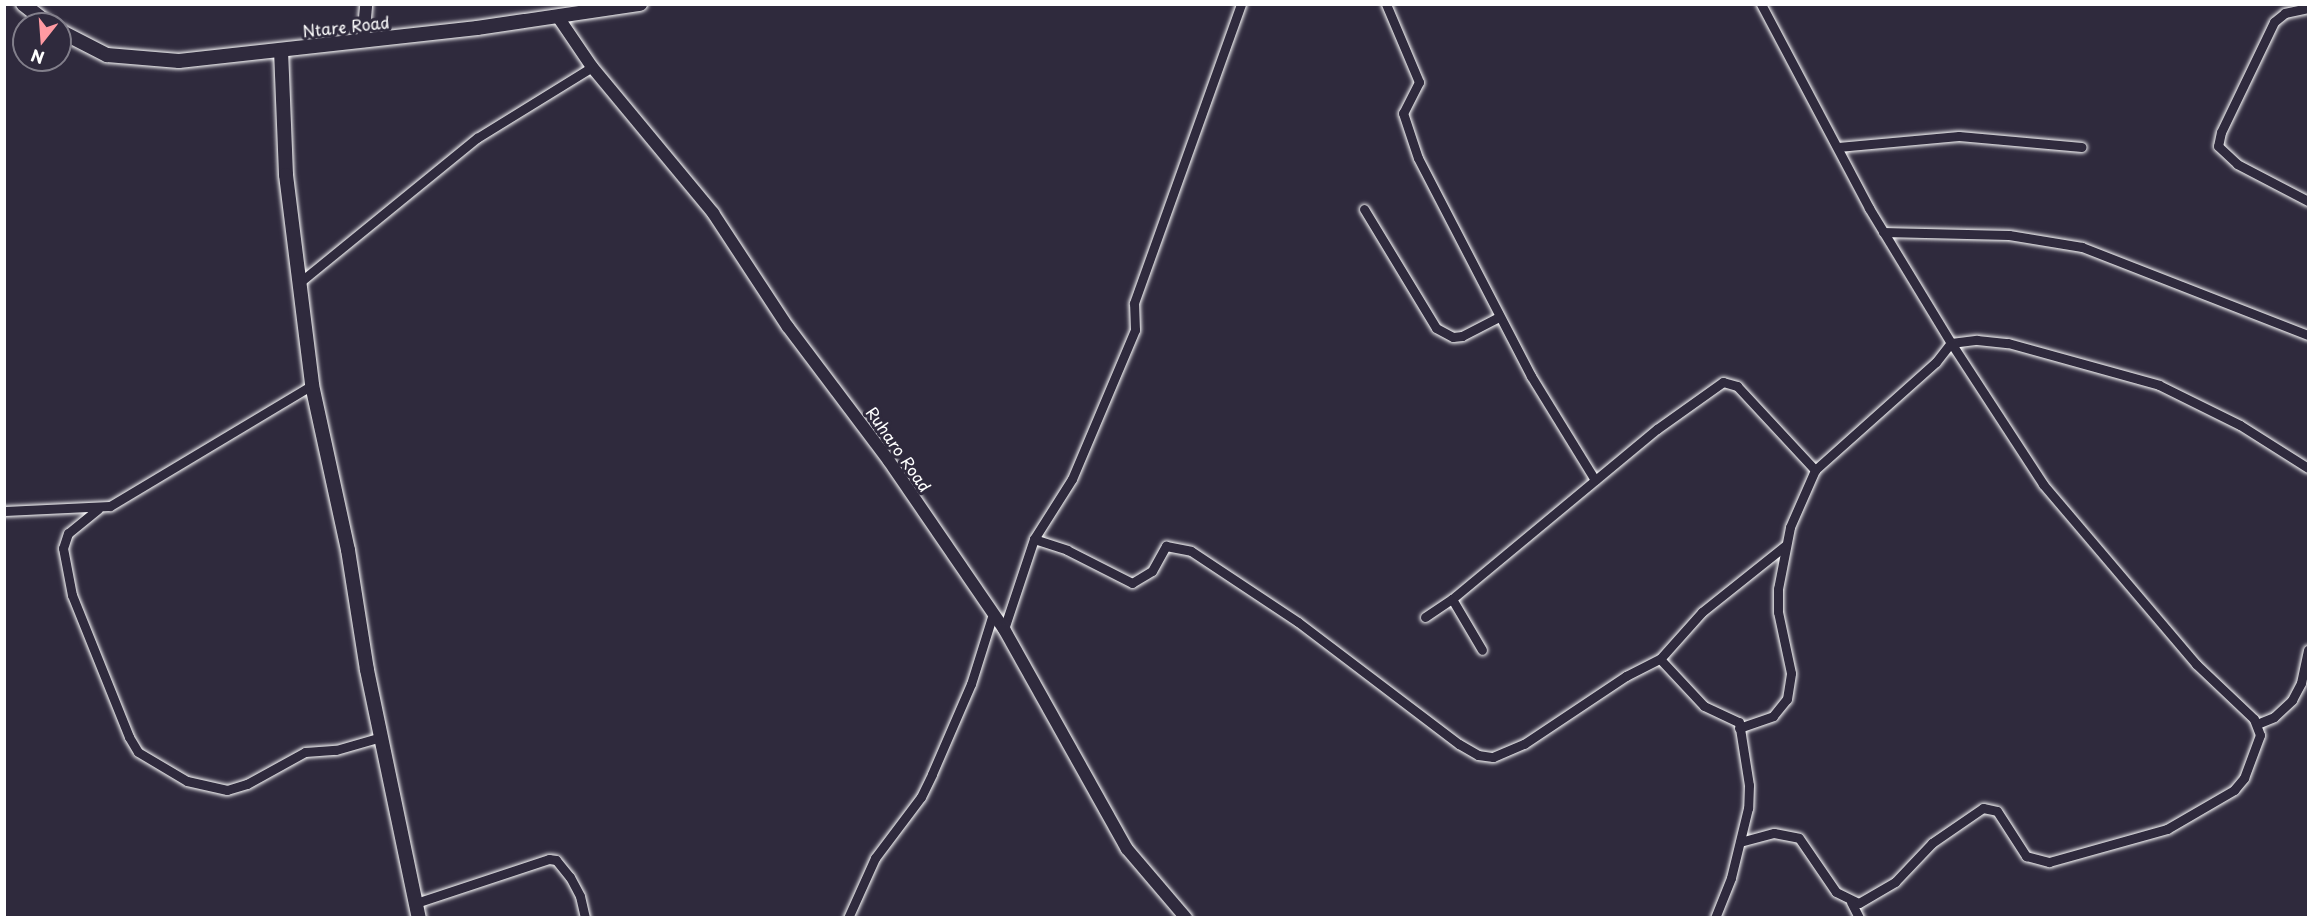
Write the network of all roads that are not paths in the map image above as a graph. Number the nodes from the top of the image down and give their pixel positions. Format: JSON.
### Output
{"nodes":[{"id":1,"x":366,"y":4,"type":"edge"},
{"id":2,"x":640,"y":4,"type":"edge"},
{"id":3,"x":1241,"y":4,"type":"edge"},
{"id":4,"x":1386,"y":4,"type":"edge"},
{"id":5,"x":1761,"y":4,"type":"edge"},
{"id":6,"x":2308,"y":8,"type":"edge"},
{"id":7,"x":558,"y":17,"type":"junction"},
{"id":8,"x":72,"y":37,"type":"edge"},
{"id":9,"x":363,"y":41,"type":"junction"},
{"id":10,"x":281,"y":50,"type":"junction"},
{"id":11,"x":592,"y":67,"type":"junction"},
{"id":12,"x":1838,"y":147,"type":"junction"},
{"id":13,"x":2082,"y":147,"type":"dead end"},
{"id":14,"x":2308,"y":201,"type":"edge"},
{"id":15,"x":1364,"y":209,"type":"dead end"},
{"id":16,"x":1882,"y":232,"type":"junction"},
{"id":17,"x":300,"y":283,"type":"junction"},
{"id":18,"x":1499,"y":316,"type":"junction"},
{"id":19,"x":2308,"y":335,"type":"edge"},
{"id":20,"x":1951,"y":343,"type":"junction"},
{"id":21,"x":312,"y":385,"type":"junction"},
{"id":22,"x":2308,"y":468,"type":"edge"},
{"id":23,"x":1815,"y":470,"type":"junction"},
{"id":24,"x":1595,"y":480,"type":"junction"},
{"id":25,"x":98,"y":509,"type":"junction"},
{"id":26,"x":4,"y":511,"type":"edge"},
{"id":27,"x":1034,"y":539,"type":"junction"},
{"id":28,"x":1786,"y":545,"type":"junction"},
{"id":29,"x":1452,"y":599,"type":"junction"},
{"id":30,"x":992,"y":616,"type":"junction"},
{"id":31,"x":1425,"y":616,"type":"dead end"},
{"id":32,"x":1004,"y":629,"type":"junction"},
{"id":33,"x":1482,"y":650,"type":"dead end"},
{"id":34,"x":2308,"y":650,"type":"edge"},
{"id":35,"x":1660,"y":659,"type":"junction"},
{"id":36,"x":2257,"y":724,"type":"junction"},
{"id":37,"x":1739,"y":728,"type":"junction"},
{"id":38,"x":381,"y":737,"type":"junction"},
{"id":39,"x":1740,"y":842,"type":"junction"},
{"id":40,"x":1851,"y":902,"type":"junction"},
{"id":41,"x":416,"y":903,"type":"junction"},
{"id":42,"x":419,"y":918,"type":"edge"},
{"id":43,"x":585,"y":918,"type":"edge"},
{"id":44,"x":848,"y":918,"type":"edge"},
{"id":45,"x":1186,"y":918,"type":"edge"},
{"id":46,"x":1715,"y":918,"type":"edge"},
{"id":47,"x":1859,"y":918,"type":"edge"}],
"edges":[{"from":1,"to":9,"type":"street"},
{"from":2,"to":7,"type":"main road","name":"Ntare Road"},
{"from":3,"to":27,"type":"street"},
{"from":4,"to":18,"type":"street"},
{"from":5,"to":12,"type":"street"},
{"from":6,"to":14,"type":"street"},
{"from":7,"to":9,"type":"main road","name":"Ntare Road"},
{"from":7,"to":11,"type":"street","name":"Ruharo Road"},
{"from":8,"to":10,"type":"main road","name":"Ntare Road"},
{"from":9,"to":10,"type":"main road","name":"Ntare Road"},
{"from":10,"to":17,"type":"main road"},
{"from":11,"to":17,"type":"street"},
{"from":11,"to":30,"type":"street","name":"Ruharo Road"},
{"from":12,"to":13,"type":"street"},
{"from":12,"to":16,"type":"street"},
{"from":15,"to":18,"type":"street"},
{"from":16,"to":19,"type":"street"},
{"from":16,"to":20,"type":"street"},
{"from":17,"to":21,"type":"main road"},
{"from":18,"to":24,"type":"street"},
{"from":20,"to":22,"type":"street"},
{"from":20,"to":23,"type":"street"},
{"from":20,"to":36,"type":"street"},
{"from":21,"to":25,"type":"street"},
{"from":21,"to":38,"type":"main road"},
{"from":23,"to":24,"type":"street"},
{"from":23,"to":28,"type":"street"},
{"from":24,"to":29,"type":"street"},
{"from":25,"to":26,"type":"street"},
{"from":25,"to":38,"type":"street"},
{"from":27,"to":32,"type":"street"},
{"from":27,"to":35,"type":"street"},
{"from":28,"to":35,"type":"street"},
{"from":28,"to":37,"type":"street"},
{"from":29,"to":31,"type":"street"},
{"from":29,"to":33,"type":"street"},
{"from":30,"to":32,"type":"street","name":"Ruharo Road"},
{"from":30,"to":44,"type":"street"},
{"from":32,"to":45,"type":"street","name":"Ruharo Road"},
{"from":34,"to":36,"type":"street"},
{"from":35,"to":37,"type":"street"},
{"from":36,"to":40,"type":"street"},
{"from":37,"to":39,"type":"street"},
{"from":38,"to":41,"type":"main road"},
{"from":39,"to":40,"type":"street"},
{"from":39,"to":46,"type":"street"},
{"from":40,"to":47,"type":"street"},
{"from":41,"to":42,"type":"main road"},
{"from":41,"to":43,"type":"street"}]}
